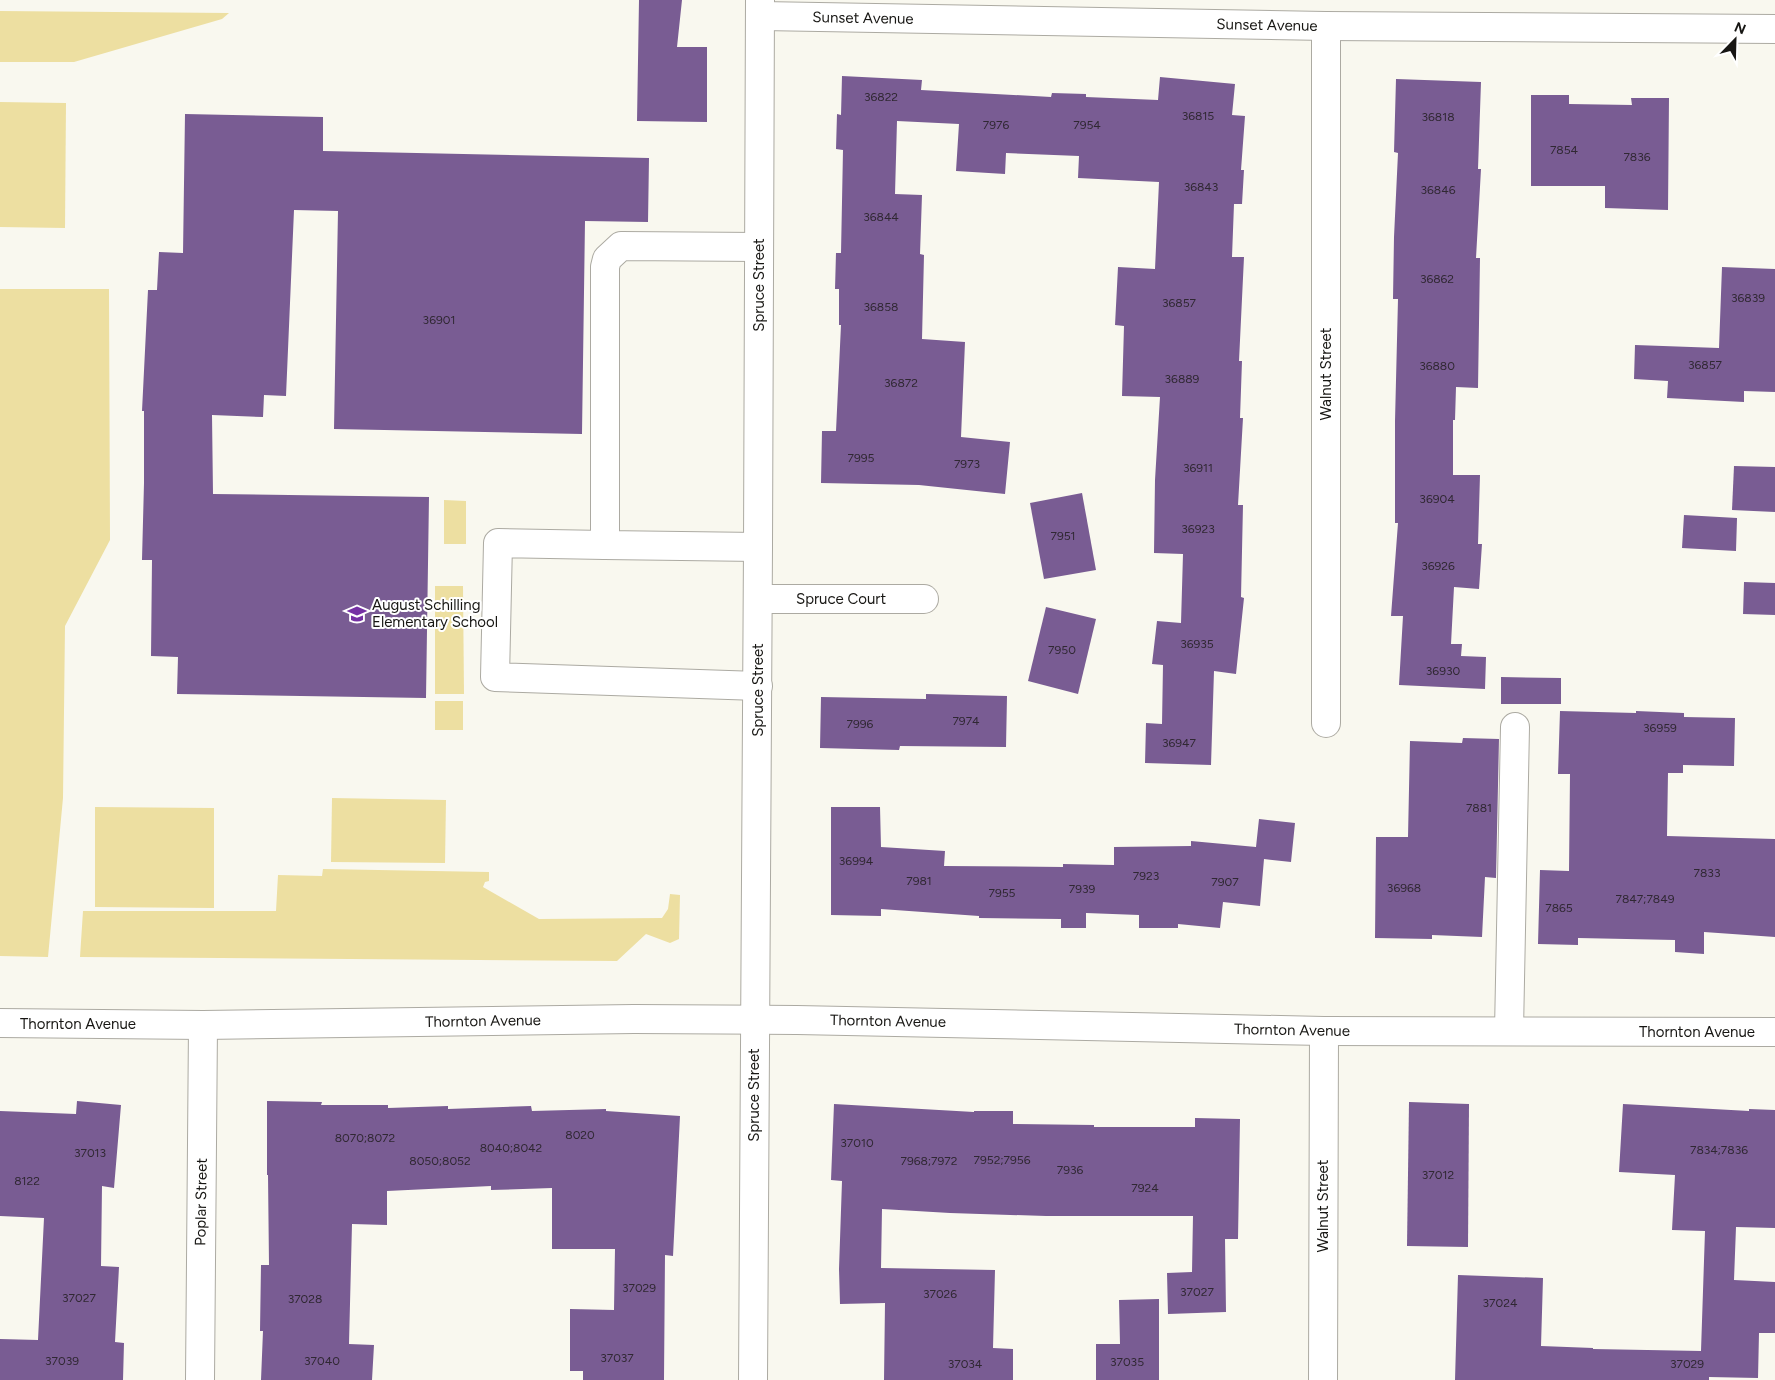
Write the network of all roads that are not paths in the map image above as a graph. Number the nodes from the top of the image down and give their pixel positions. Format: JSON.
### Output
{"nodes":[{"id":1,"x":760,"y":8,"type":"edge"},
{"id":2,"x":1326,"y":26,"type":"junction"},
{"id":3,"x":1775,"y":29,"type":"edge"},
{"id":4,"x":759,"y":247,"type":"junction"},
{"id":5,"x":605,"y":544,"type":"junction"},
{"id":6,"x":758,"y":547,"type":"junction"},
{"id":7,"x":758,"y":599,"type":"junction"},
{"id":8,"x":924,"y":599,"type":"dead end"},
{"id":9,"x":758,"y":686,"type":"junction"},
{"id":10,"x":1326,"y":723,"type":"dead end"},
{"id":11,"x":1515,"y":726,"type":"dead end"},
{"id":12,"x":755,"y":1020,"type":"junction"},
{"id":13,"x":0,"y":1023,"type":"edge"},
{"id":14,"x":203,"y":1025,"type":"junction"},
{"id":15,"x":1324,"y":1031,"type":"junction"},
{"id":16,"x":1510,"y":1031,"type":"junction"},
{"id":17,"x":1775,"y":1032,"type":"edge"},
{"id":18,"x":200,"y":1380,"type":"edge"},
{"id":19,"x":752,"y":1380,"type":"edge"},
{"id":20,"x":1323,"y":1380,"type":"edge"}],
"edges":[{"from":1,"to":2,"type":"street","name":"Sunset Avenue"},
{"from":1,"to":4,"type":"street","name":"Spruce Street"},
{"from":2,"to":3,"type":"street","name":"Sunset Avenue"},
{"from":2,"to":10,"type":"street","name":"Walnut Street"},
{"from":4,"to":5,"type":"street"},
{"from":4,"to":6,"type":"street","name":"Spruce Street"},
{"from":5,"to":6,"type":"street"},
{"from":5,"to":9,"type":"street"},
{"from":6,"to":7,"type":"street","name":"Spruce Street"},
{"from":7,"to":8,"type":"street","name":"Spruce Court"},
{"from":7,"to":9,"type":"street","name":"Spruce Street"},
{"from":9,"to":12,"type":"street","name":"Spruce Street"},
{"from":11,"to":16,"type":"street"},
{"from":12,"to":14,"type":"street","name":"Thornton Avenue"},
{"from":12,"to":15,"type":"street","name":"Thornton Avenue"},
{"from":12,"to":19,"type":"street","name":"Spruce Street"},
{"from":13,"to":14,"type":"street","name":"Thornton Avenue"},
{"from":14,"to":18,"type":"street","name":"Poplar Street"},
{"from":15,"to":16,"type":"street","name":"Thornton Avenue"},
{"from":15,"to":20,"type":"street","name":"Walnut Street"},
{"from":16,"to":17,"type":"street","name":"Thornton Avenue"}]}
